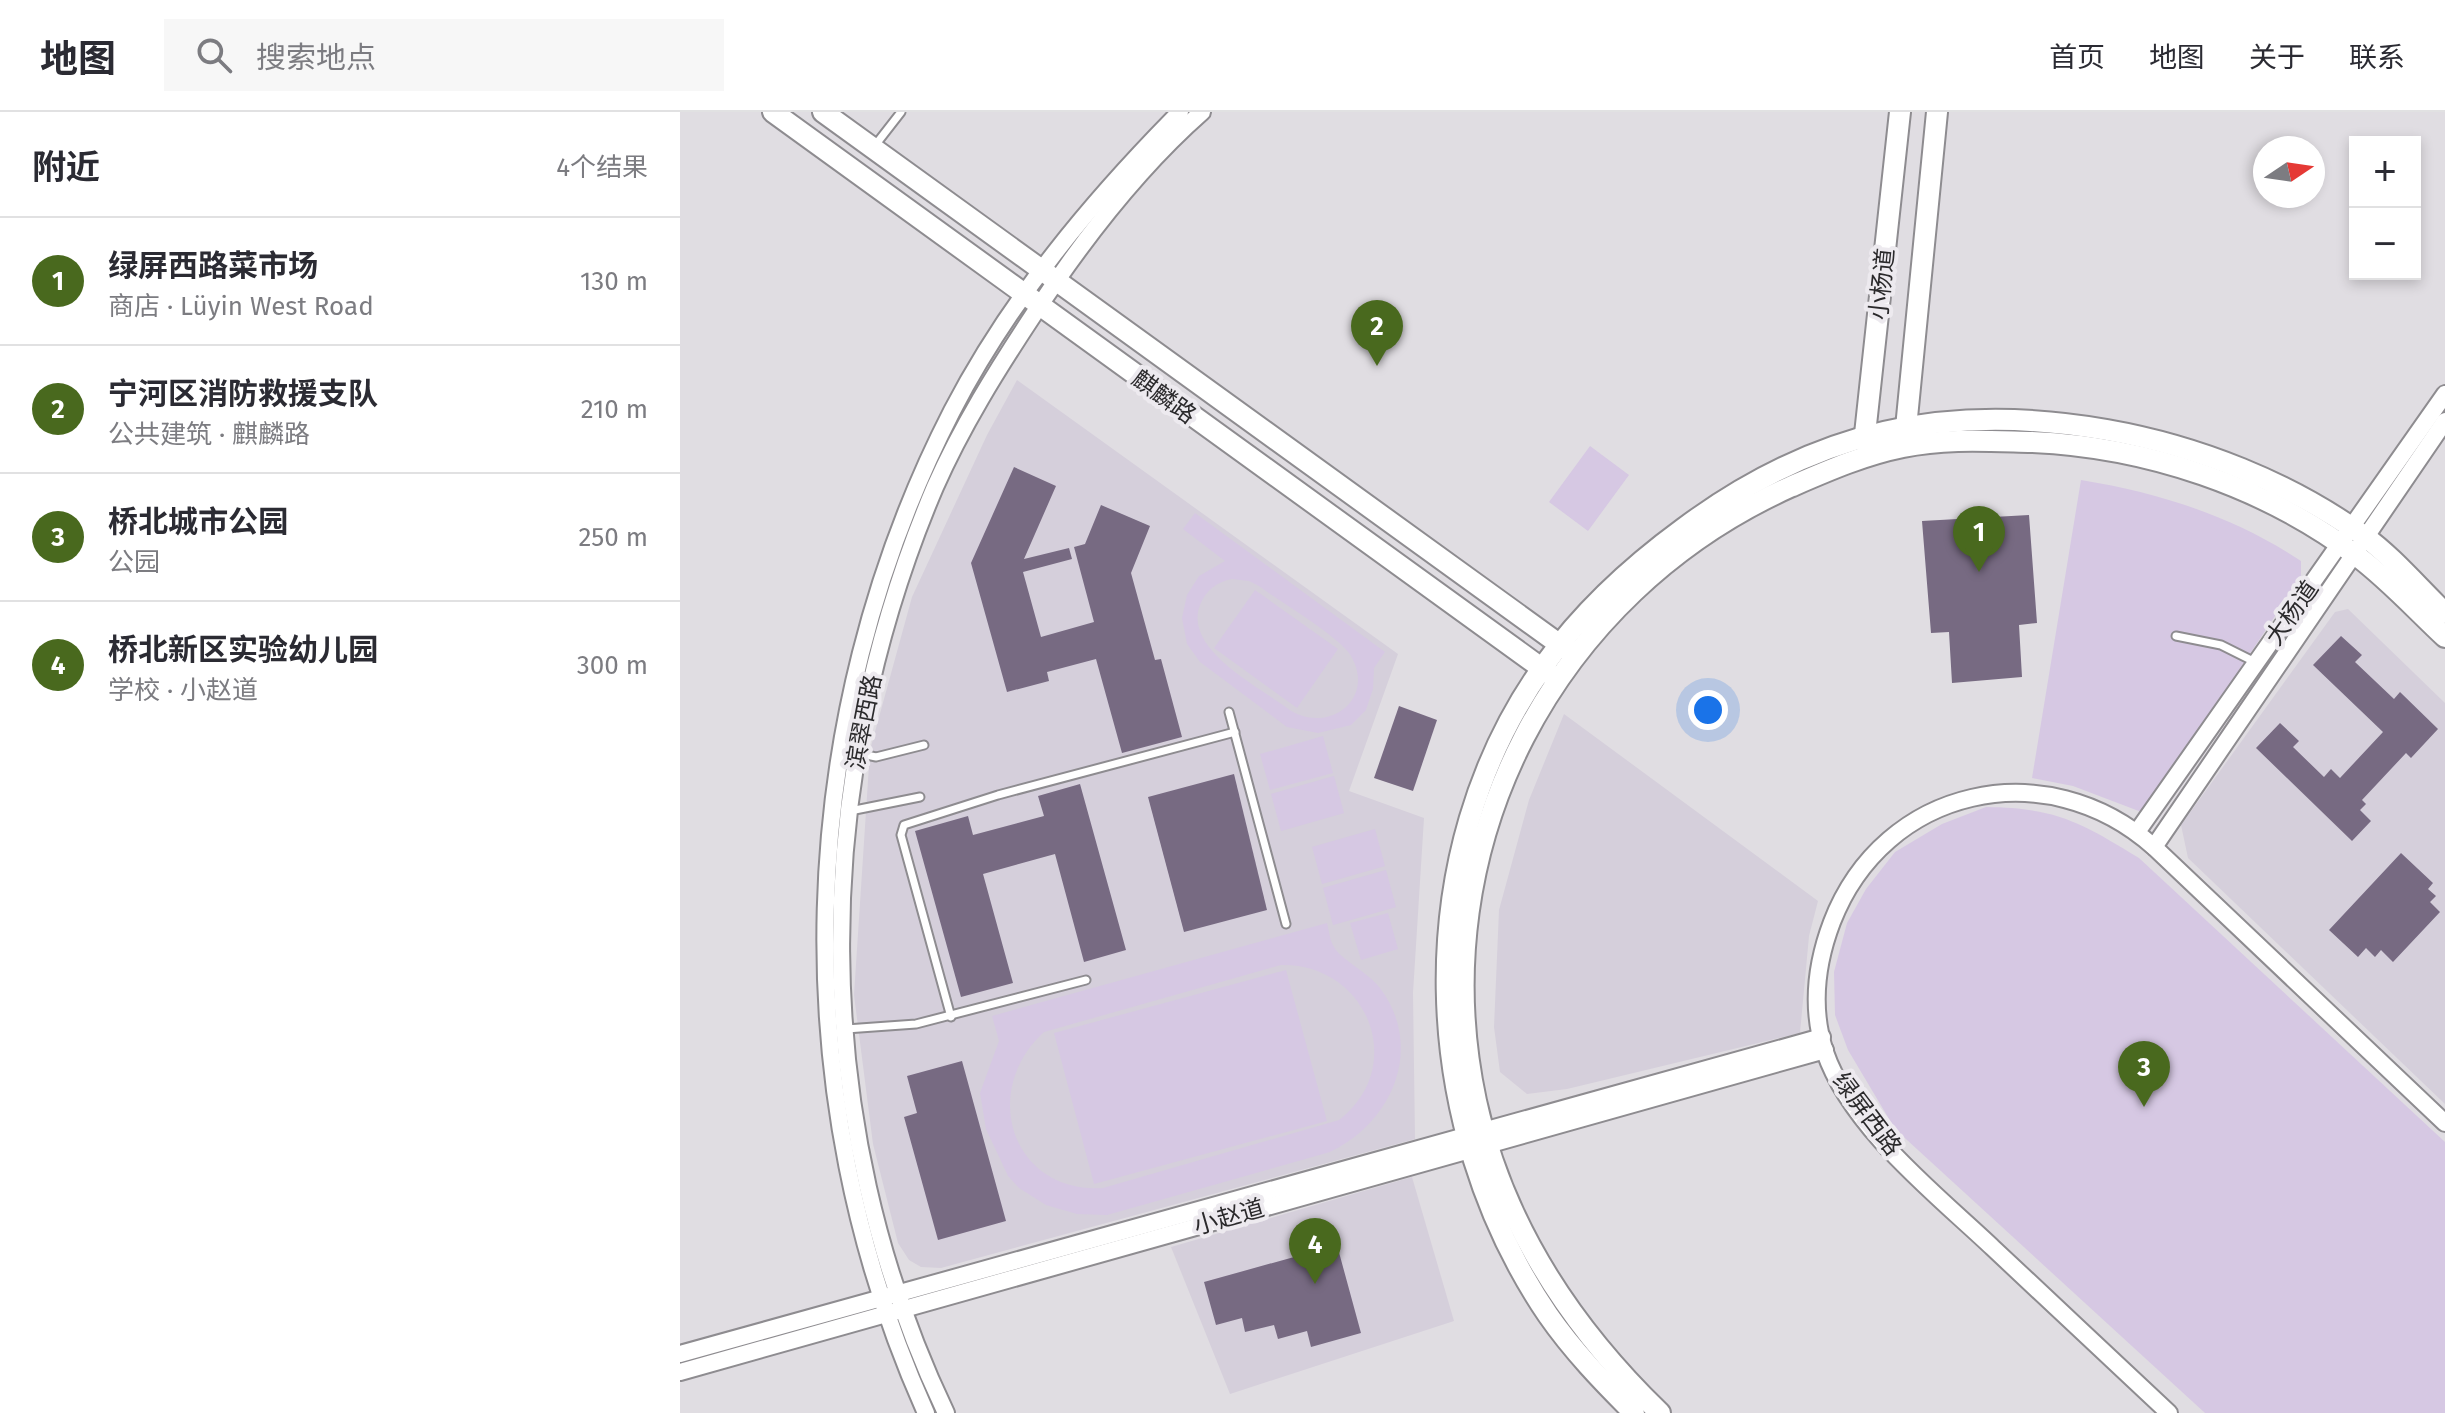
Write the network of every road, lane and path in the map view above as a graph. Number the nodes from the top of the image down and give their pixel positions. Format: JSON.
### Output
{"nodes":[{"id":1,"x":773,"y":112,"type":"edge"},
{"id":2,"x":823,"y":112,"type":"edge"},
{"id":3,"x":901,"y":112,"type":"edge"},
{"id":4,"x":1180,"y":112,"type":"edge"},
{"id":5,"x":1202,"y":112,"type":"edge"},
{"id":6,"x":1900,"y":112,"type":"edge"},
{"id":7,"x":1937,"y":112,"type":"edge"},
{"id":8,"x":873,"y":148,"type":"junction"},
{"id":9,"x":1050,"y":274,"type":"junction"},
{"id":10,"x":1031,"y":302,"type":"junction"},
{"id":11,"x":2445,"y":394,"type":"edge"},
{"id":12,"x":2445,"y":421,"type":"edge"},
{"id":13,"x":1865,"y":434,"type":"junction"},
{"id":14,"x":1904,"y":436,"type":"junction"},
{"id":15,"x":1871,"y":455,"type":"junction"},
{"id":16,"x":2354,"y":541,"type":"junction"},
{"id":17,"x":2445,"y":613,"type":"edge"},
{"id":18,"x":2176,"y":636,"type":"dead end"},
{"id":19,"x":2445,"y":637,"type":"edge"},
{"id":20,"x":1567,"y":650,"type":"junction"},
{"id":21,"x":2257,"y":663,"type":"junction"},
{"id":22,"x":1550,"y":674,"type":"junction"},
{"id":23,"x":1229,"y":712,"type":"dead end"},
{"id":24,"x":1235,"y":732,"type":"junction"},
{"id":25,"x":924,"y":745,"type":"dead end"},
{"id":26,"x":847,"y":751,"type":"junction"},
{"id":27,"x":920,"y":797,"type":"dead end"},
{"id":28,"x":840,"y":810,"type":"junction"},
{"id":29,"x":2137,"y":832,"type":"junction"},
{"id":30,"x":2154,"y":847,"type":"junction"},
{"id":31,"x":1286,"y":924,"type":"dead end"},
{"id":32,"x":1086,"y":980,"type":"dead end"},
{"id":33,"x":951,"y":1017,"type":"junction"},
{"id":34,"x":836,"y":1028,"type":"junction"},
{"id":35,"x":1823,"y":1044,"type":"junction"},
{"id":36,"x":2445,"y":1123,"type":"edge"},
{"id":37,"x":1477,"y":1140,"type":"junction"},
{"id":38,"x":890,"y":1304,"type":"junction"},
{"id":39,"x":680,"y":1354,"type":"edge"},
{"id":40,"x":680,"y":1372,"type":"edge"},
{"id":41,"x":926,"y":1413,"type":"edge"},
{"id":42,"x":946,"y":1413,"type":"edge"},
{"id":43,"x":1634,"y":1413,"type":"edge"},
{"id":44,"x":1660,"y":1413,"type":"edge"},
{"id":45,"x":2169,"y":1413,"type":"edge"}],
"edges":[{"from":1,"to":10,"type":"main road","name":"麒麟路"},
{"from":2,"to":8,"type":"main road","name":"麒麟路"},
{"from":3,"to":8,"type":"lane"},
{"from":4,"to":9,"type":"street","name":"滨翠西路"},
{"from":5,"to":9,"type":"street","name":"滨翠西路"},
{"from":6,"to":13,"type":"main road","name":"小杨道"},
{"from":7,"to":14,"type":"main road","name":"小杨道"},
{"from":8,"to":9,"type":"main road","name":"麒麟路"},
{"from":9,"to":10,"type":"street","name":"滨翠西路"},
{"from":9,"to":20,"type":"main road","name":"麒麟路"},
{"from":10,"to":22,"type":"main road","name":"麒麟路"},
{"from":10,"to":26,"type":"street","name":"滨翠西路"},
{"from":11,"to":16,"type":"street","name":"大杨道"},
{"from":12,"to":16,"type":"street","name":"大杨道"},
{"from":13,"to":14,"type":"main road"},
{"from":13,"to":15,"type":"main road","name":"小杨道"},
{"from":13,"to":20,"type":"main road"},
{"from":14,"to":15,"type":"main road"},
{"from":14,"to":16,"type":"main road"},
{"from":15,"to":20,"type":"main road"},
{"from":16,"to":17,"type":"main road"},
{"from":16,"to":19,"type":"main road"},
{"from":16,"to":21,"type":"street","name":"大杨道"},
{"from":16,"to":30,"type":"street","name":"大杨道"},
{"from":18,"to":21,"type":"lane"},
{"from":20,"to":22,"type":"main road"},
{"from":21,"to":29,"type":"street","name":"大杨道"},
{"from":22,"to":37,"type":"main road"},
{"from":23,"to":24,"type":"lane"},
{"from":24,"to":31,"type":"lane"},
{"from":24,"to":33,"type":"lane"},
{"from":25,"to":26,"type":"lane"},
{"from":26,"to":28,"type":"street","name":"滨翠西路"},
{"from":27,"to":28,"type":"lane"},
{"from":28,"to":34,"type":"street","name":"滨翠西路"},
{"from":29,"to":30,"type":"street","name":"绿屏西路"},
{"from":29,"to":35,"type":"street","name":"绿屏西路"},
{"from":30,"to":36,"type":"street","name":"绿屏西路"},
{"from":32,"to":33,"type":"lane"},
{"from":33,"to":34,"type":"lane"},
{"from":34,"to":38,"type":"street","name":"滨翠西路"},
{"from":35,"to":37,"type":"street","name":"小赵道"},
{"from":35,"to":45,"type":"street","name":"绿屏西路"},
{"from":37,"to":38,"type":"street","name":"小赵道"},
{"from":37,"to":43,"type":"main road"},
{"from":37,"to":44,"type":"main road"},
{"from":38,"to":39,"type":"street","name":"小赵道"},
{"from":38,"to":40,"type":"street","name":"小赵道"},
{"from":38,"to":41,"type":"street","name":"滨翠西路"},
{"from":38,"to":42,"type":"street","name":"滨翠西路"}]}
